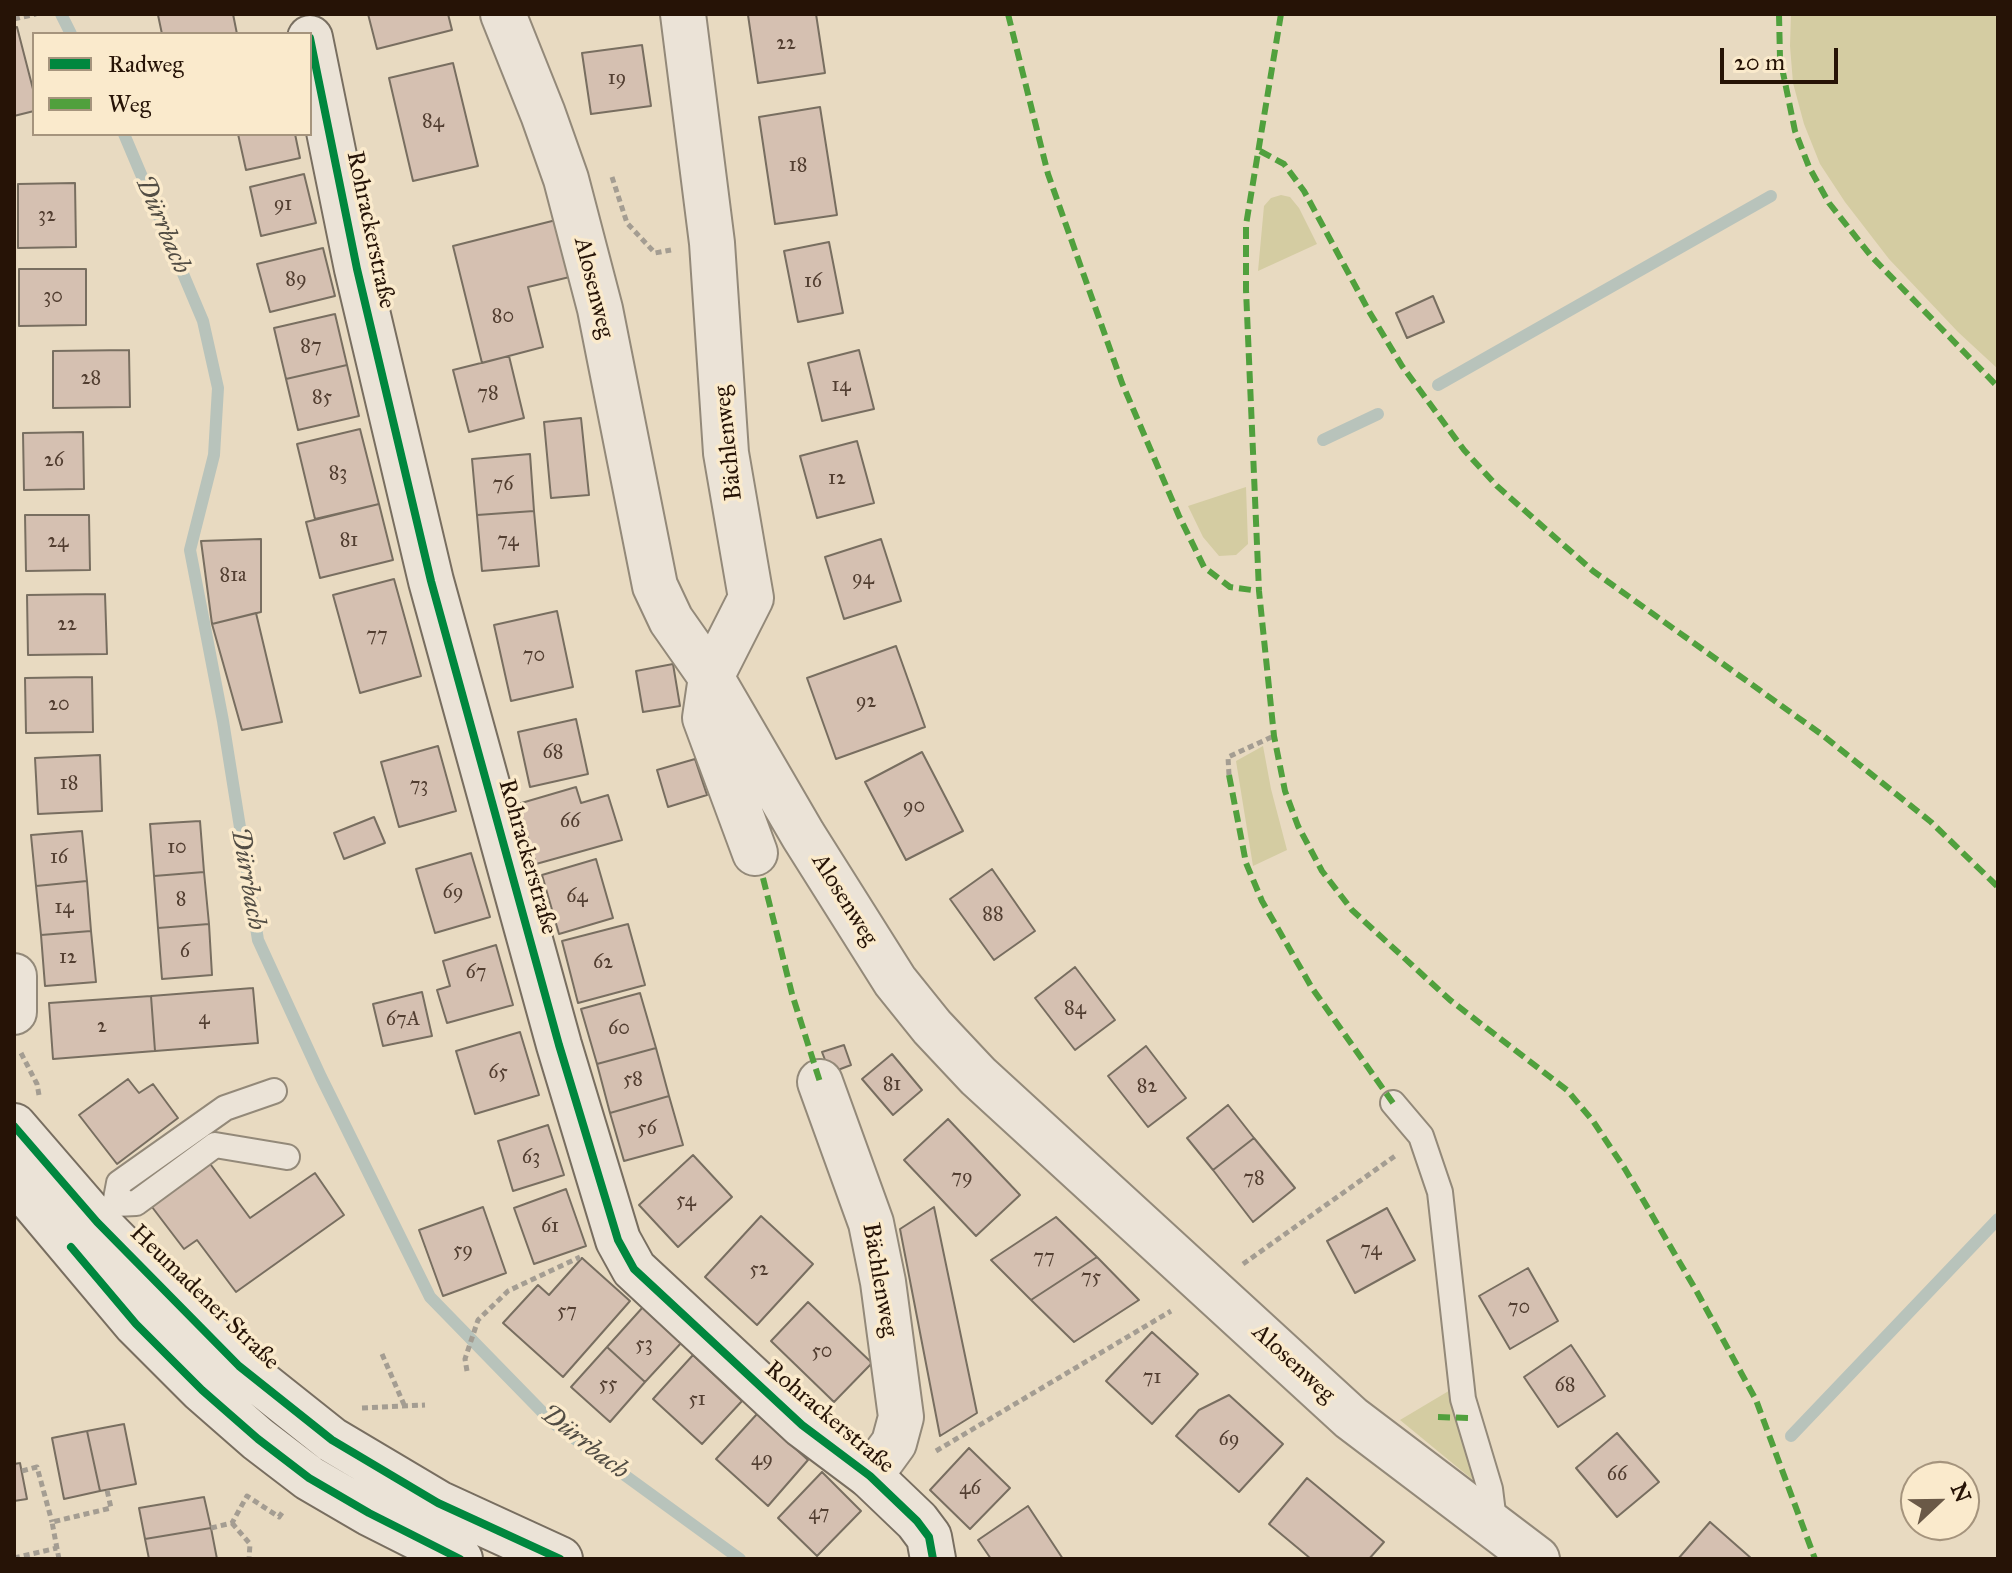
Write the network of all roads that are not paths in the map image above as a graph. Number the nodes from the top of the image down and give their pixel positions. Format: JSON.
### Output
{"nodes":[{"id":1,"x":503,"y":14,"type":"edge"},
{"id":2,"x":683,"y":14,"type":"edge"},
{"id":3,"x":312,"y":46,"type":"edge"},
{"id":4,"x":711,"y":677,"type":"junction"},
{"id":5,"x":755,"y":853,"type":"dead end"},
{"id":6,"x":14,"y":976,"type":"edge"},
{"id":7,"x":14,"y":1012,"type":"edge"},
{"id":8,"x":820,"y":1082,"type":"dead end"},
{"id":9,"x":274,"y":1091,"type":"dead end"},
{"id":10,"x":1393,"y":1103,"type":"dead end"},
{"id":11,"x":14,"y":1126,"type":"edge"},
{"id":12,"x":287,"y":1157,"type":"dead end"},
{"id":13,"x":14,"y":1179,"type":"edge"},
{"id":14,"x":94,"y":1224,"type":"junction"},
{"id":15,"x":870,"y":1476,"type":"junction"},
{"id":16,"x":420,"y":1534,"type":"edge"},
{"id":17,"x":1494,"y":1544,"type":"edge"},
{"id":18,"x":460,"y":1559,"type":"edge"},
{"id":19,"x":560,"y":1559,"type":"edge"},
{"id":20,"x":933,"y":1559,"type":"edge"},
{"id":21,"x":1537,"y":1559,"type":"edge"}],
"edges":[{"from":1,"to":4,"type":"street","name":"Alosenweg"},
{"from":2,"to":4,"type":"street","name":"Bächlenweg"},
{"from":3,"to":15,"type":"street","name":"Rohrackerstraße"},
{"from":4,"to":5,"type":"street","name":"Bächlenweg"},
{"from":4,"to":17,"type":"street","name":"Alosenweg"},
{"from":6,"to":7,"type":"street"},
{"from":8,"to":15,"type":"street","name":"Bächlenweg"},
{"from":9,"to":14,"type":"lane"},
{"from":10,"to":17,"type":"lane"},
{"from":11,"to":14,"type":"street","name":"Heumadener Straße"},
{"from":12,"to":14,"type":"lane"},
{"from":13,"to":14,"type":"street","name":"Heumadener Straße"},
{"from":14,"to":16,"type":"street","name":"Heumadener Straße"},
{"from":15,"to":20,"type":"street","name":"Rohrackerstraße"},
{"from":16,"to":18,"type":"street","name":"Heumadener Straße"},
{"from":16,"to":19,"type":"street","name":"Heumadener Straße"},
{"from":17,"to":21,"type":"street","name":"Alosenweg"}]}
